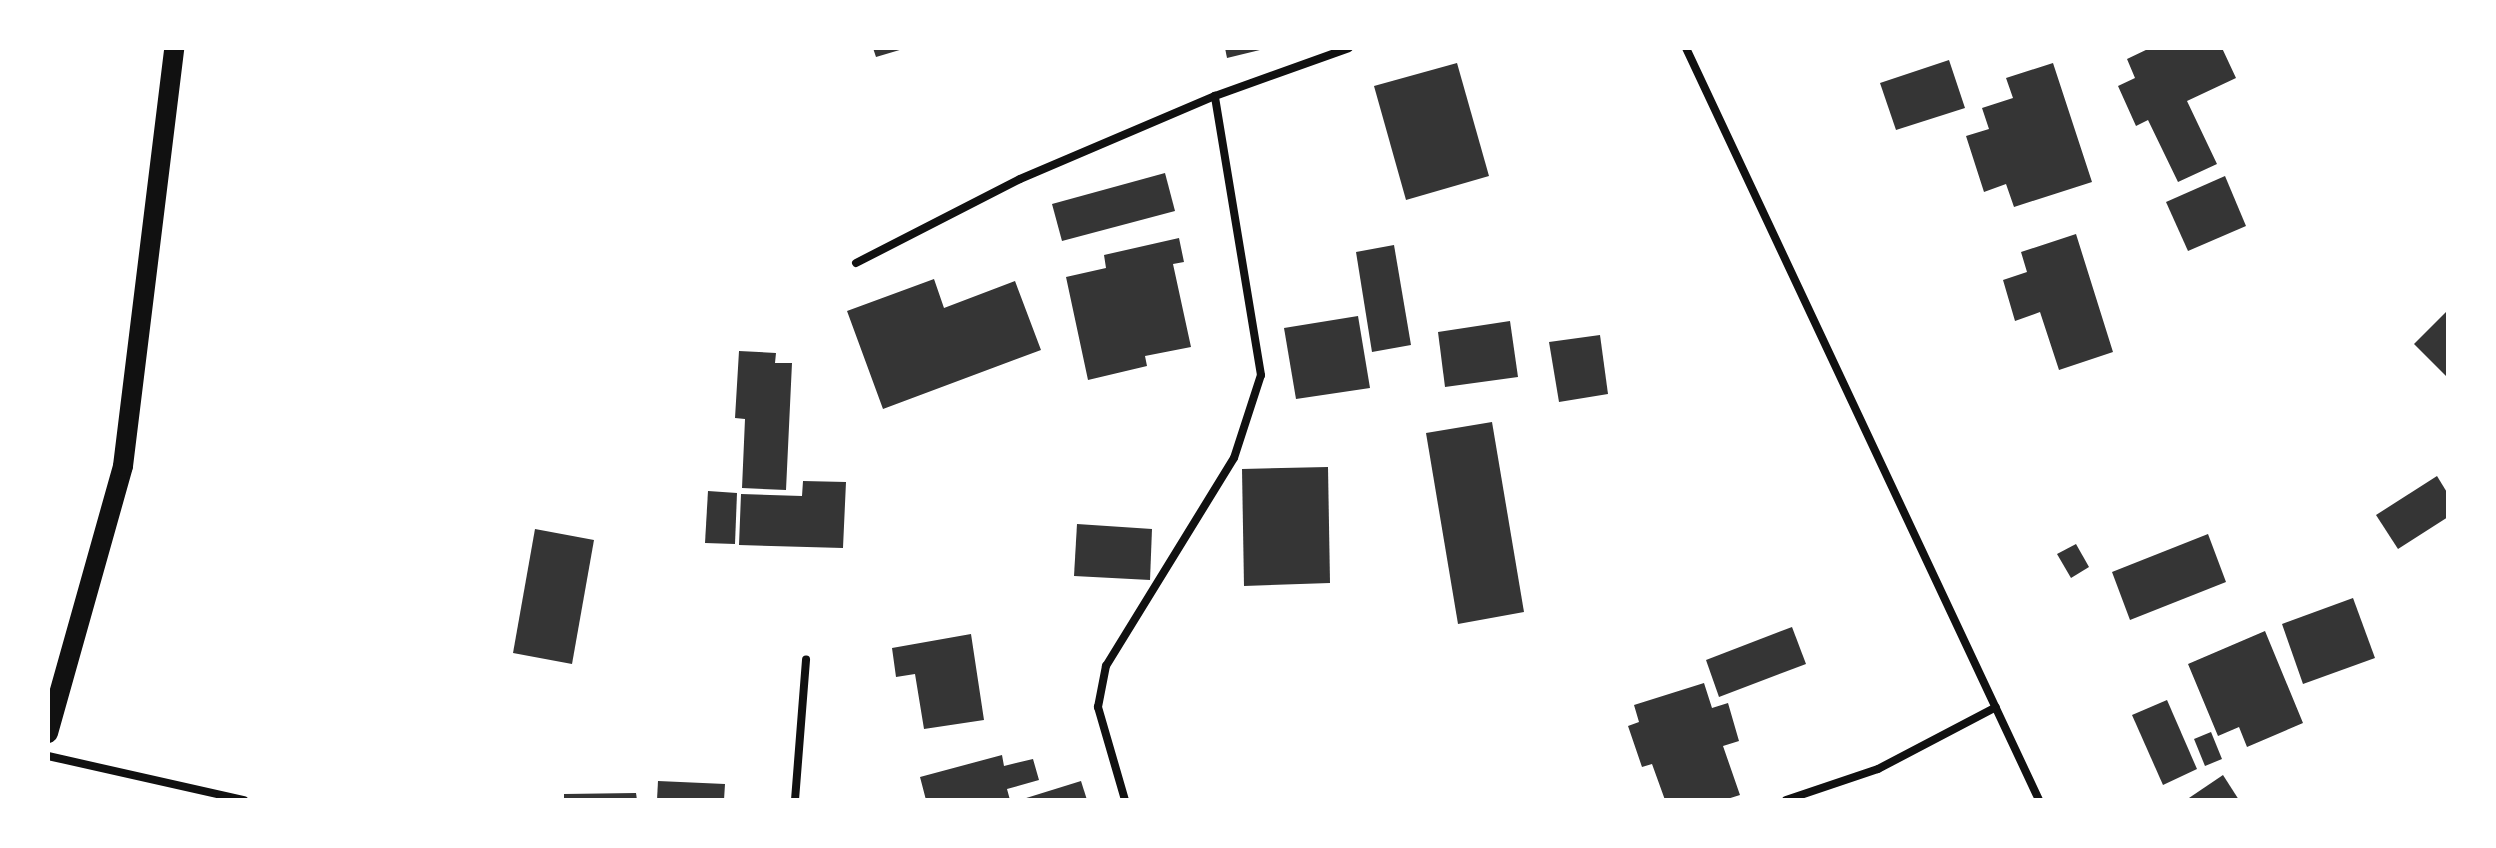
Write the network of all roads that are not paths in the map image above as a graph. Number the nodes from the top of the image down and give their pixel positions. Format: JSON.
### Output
{"nodes":[{"id":1,"x":174,"y":48,"type":"edge"},
{"id":2,"x":1349,"y":48,"type":"edge"},
{"id":3,"x":1686,"y":48,"type":"edge"},
{"id":4,"x":1215,"y":96,"type":"junction"},
{"id":5,"x":856,"y":263,"type":"dead end"},
{"id":6,"x":806,"y":659,"type":"dead end"},
{"id":7,"x":1996,"y":707,"type":"junction"},
{"id":8,"x":48,"y":733,"type":"edge"},
{"id":9,"x":48,"y":756,"type":"edge"},
{"id":10,"x":244,"y":800,"type":"edge"},
{"id":11,"x":795,"y":800,"type":"edge"},
{"id":12,"x":1125,"y":800,"type":"edge"},
{"id":13,"x":1786,"y":800,"type":"edge"},
{"id":14,"x":2039,"y":800,"type":"edge"}],
"edges":[{"from":1,"to":8,"type":"main road"},
{"from":2,"to":4,"type":"street"},
{"from":3,"to":7,"type":"street"},
{"from":4,"to":5,"type":"street"},
{"from":4,"to":12,"type":"street"},
{"from":6,"to":11,"type":"street"},
{"from":7,"to":13,"type":"street"},
{"from":7,"to":14,"type":"street"},
{"from":9,"to":10,"type":"street"}]}
